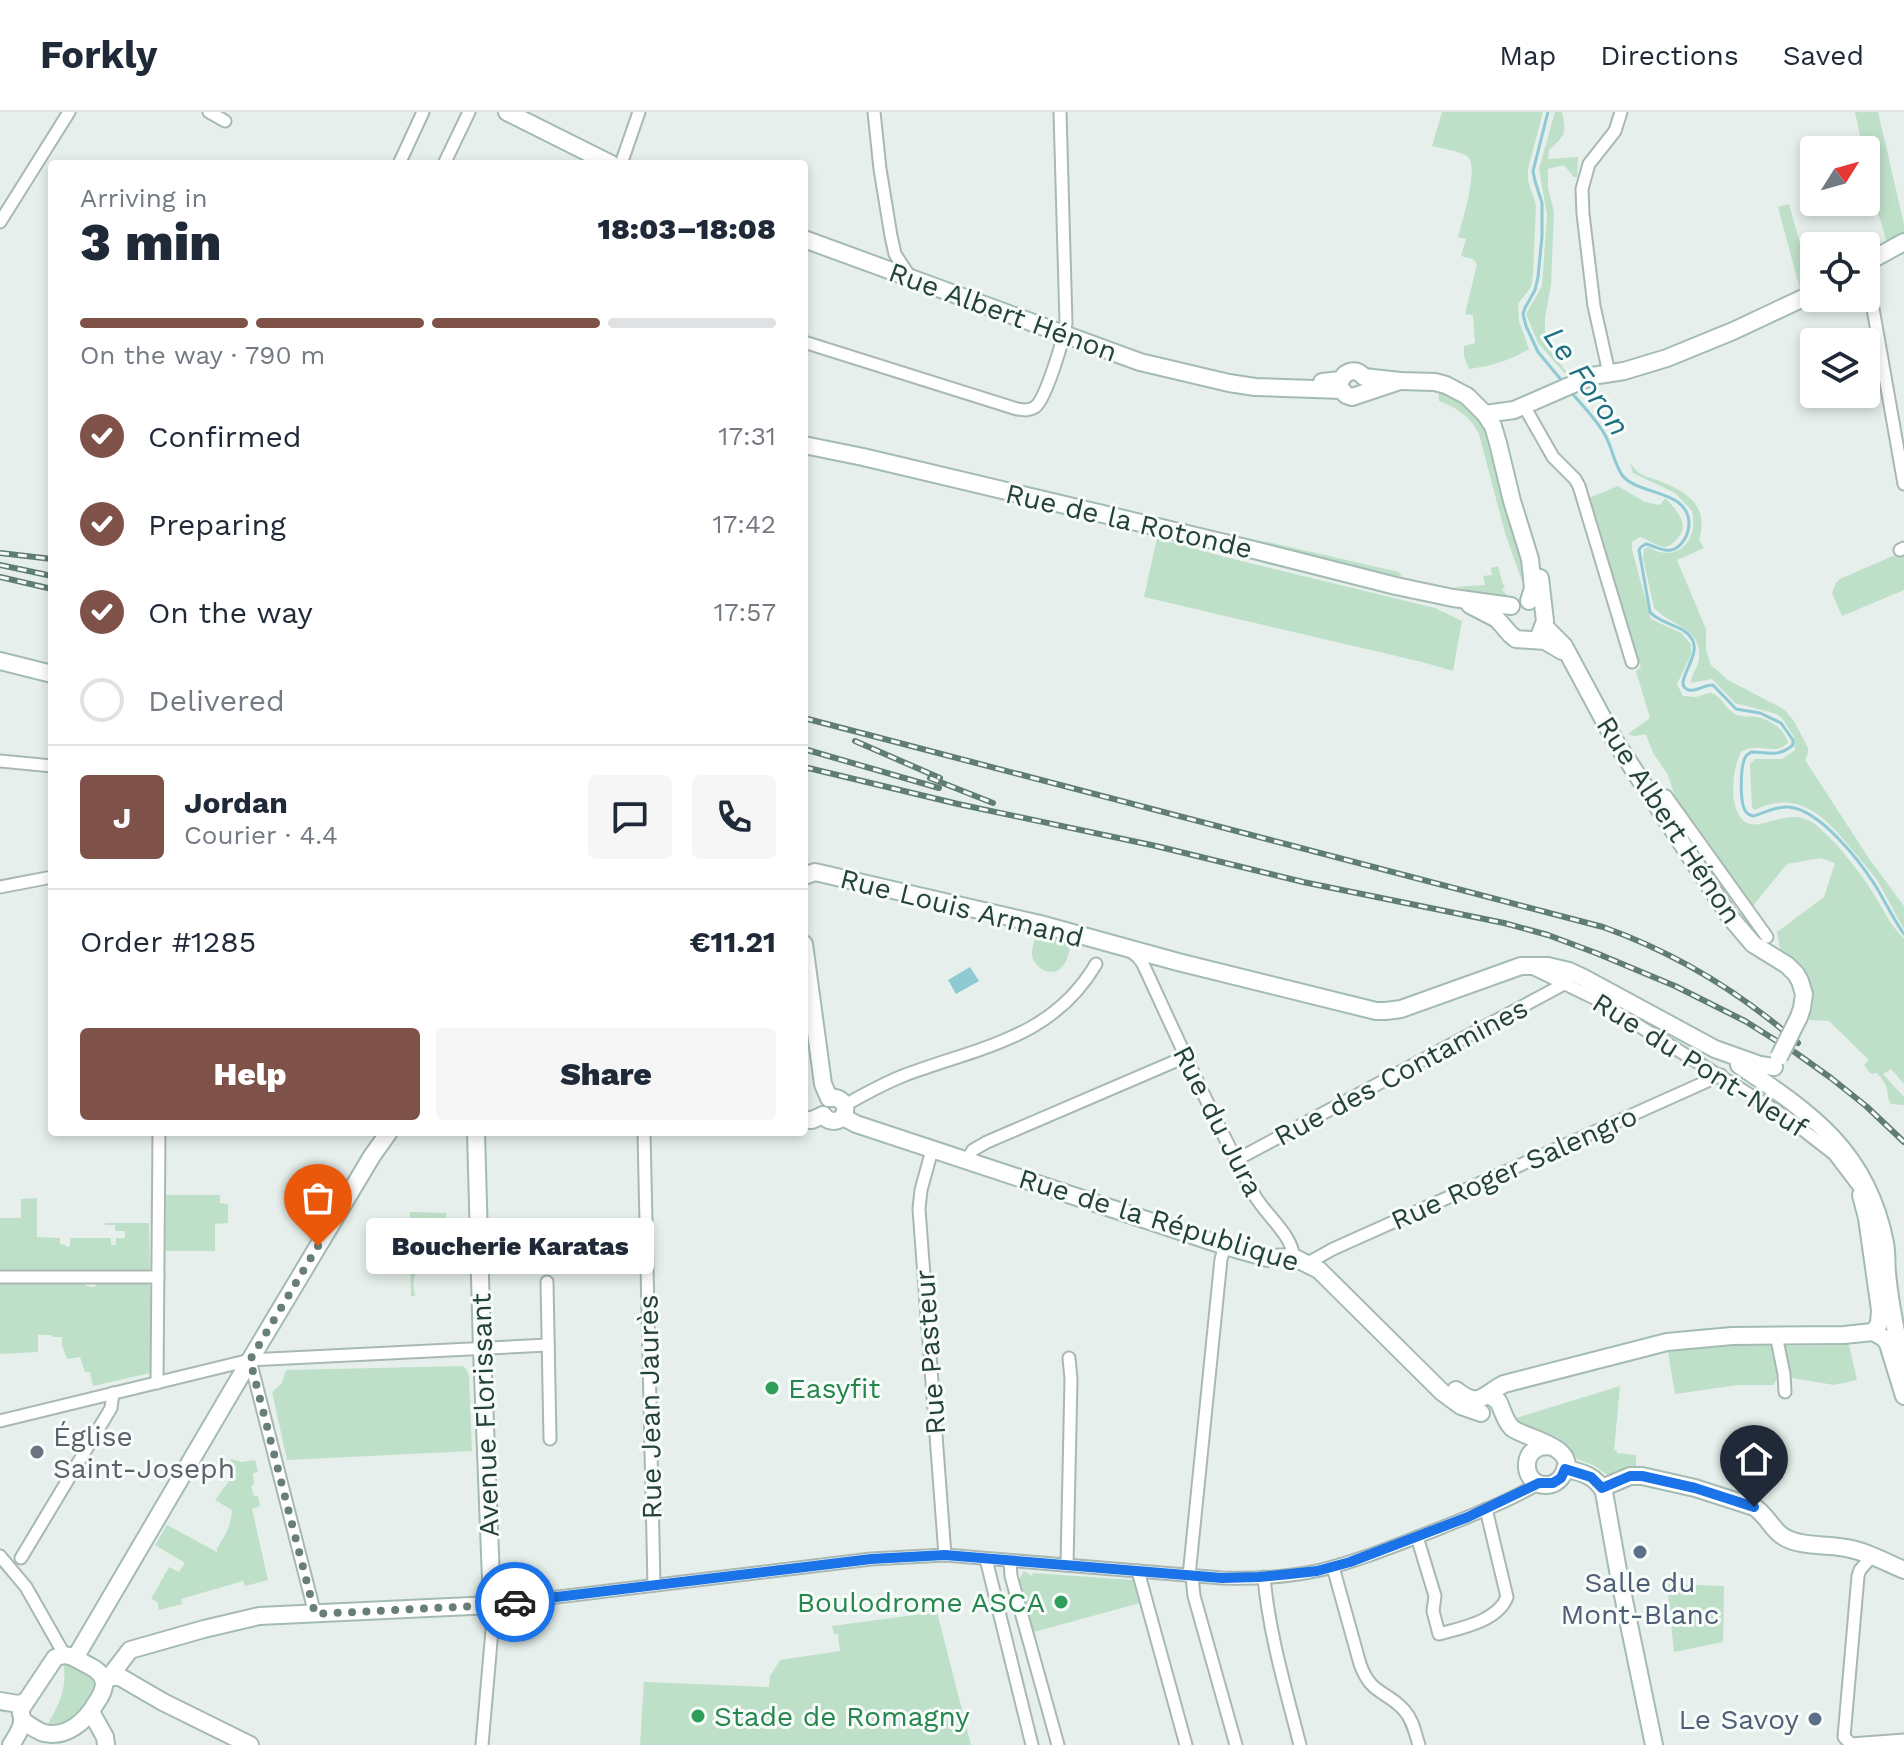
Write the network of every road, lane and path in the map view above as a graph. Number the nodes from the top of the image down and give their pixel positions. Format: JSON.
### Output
{"nodes":[{"id":1,"x":69,"y":112,"type":"edge"},
{"id":2,"x":209,"y":112,"type":"edge"},
{"id":3,"x":423,"y":112,"type":"edge"},
{"id":4,"x":469,"y":112,"type":"edge"},
{"id":5,"x":507,"y":112,"type":"edge"},
{"id":6,"x":639,"y":112,"type":"edge"},
{"id":7,"x":874,"y":112,"type":"edge"},
{"id":8,"x":1060,"y":112,"type":"edge"},
{"id":9,"x":1621,"y":112,"type":"edge"},
{"id":10,"x":225,"y":121,"type":"dead end"},
{"id":11,"x":401,"y":160,"type":"edge"},
{"id":12,"x":446,"y":160,"type":"edge"},
{"id":13,"x":603,"y":160,"type":"edge"},
{"id":14,"x":622,"y":160,"type":"edge"},
{"id":15,"x":0,"y":222,"type":"edge"},
{"id":16,"x":808,"y":240,"type":"edge"},
{"id":17,"x":1904,"y":242,"type":"edge"},
{"id":18,"x":895,"y":254,"type":"junction"},
{"id":19,"x":1880,"y":255,"type":"edge"},
{"id":20,"x":882,"y":268,"type":"junction"},
{"id":21,"x":912,"y":279,"type":"junction"},
{"id":22,"x":1800,"y":299,"type":"edge"},
{"id":23,"x":1874,"y":312,"type":"edge"},
{"id":24,"x":1064,"y":335,"type":"junction"},
{"id":25,"x":808,"y":343,"type":"edge"},
{"id":26,"x":1609,"y":373,"type":"junction"},
{"id":27,"x":1519,"y":408,"type":"junction"},
{"id":28,"x":1485,"y":414,"type":"junction"},
{"id":29,"x":1495,"y":431,"type":"junction"},
{"id":30,"x":808,"y":446,"type":"edge"},
{"id":31,"x":1904,"y":484,"type":"edge"},
{"id":32,"x":1530,"y":559,"type":"junction"},
{"id":33,"x":1453,"y":598,"type":"junction"},
{"id":34,"x":1529,"y":601,"type":"junction"},
{"id":35,"x":1511,"y":606,"type":"junction"},
{"id":36,"x":1543,"y":619,"type":"junction"},
{"id":37,"x":1505,"y":627,"type":"junction"},
{"id":38,"x":1532,"y":639,"type":"junction"},
{"id":39,"x":1571,"y":660,"type":"junction"},
{"id":40,"x":0,"y":661,"type":"edge"},
{"id":41,"x":1632,"y":662,"type":"dead end"},
{"id":42,"x":0,"y":669,"type":"edge"},
{"id":43,"x":48,"y":673,"type":"edge"},
{"id":44,"x":48,"y":681,"type":"edge"},
{"id":45,"x":0,"y":761,"type":"edge"},
{"id":46,"x":48,"y":766,"type":"edge"},
{"id":47,"x":1666,"y":796,"type":"dead end"},
{"id":48,"x":808,"y":875,"type":"edge"},
{"id":49,"x":48,"y":878,"type":"edge"},
{"id":50,"x":0,"y":887,"type":"edge"},
{"id":51,"x":1767,"y":937,"type":"dead end"},
{"id":52,"x":1124,"y":948,"type":"junction"},
{"id":53,"x":1178,"y":962,"type":"junction"},
{"id":54,"x":1096,"y":964,"type":"dead end"},
{"id":55,"x":1524,"y":965,"type":"junction"},
{"id":56,"x":808,"y":973,"type":"edge"},
{"id":57,"x":1150,"y":979,"type":"junction"},
{"id":58,"x":1566,"y":983,"type":"junction"},
{"id":59,"x":1722,"y":1053,"type":"junction"},
{"id":60,"x":1185,"y":1057,"type":"junction"},
{"id":61,"x":1776,"y":1062,"type":"junction"},
{"id":62,"x":1721,"y":1075,"type":"junction"},
{"id":63,"x":1779,"y":1092,"type":"junction"},
{"id":64,"x":839,"y":1107,"type":"junction"},
{"id":65,"x":808,"y":1120,"type":"edge"},
{"id":66,"x":159,"y":1136,"type":"edge"},
{"id":67,"x":386,"y":1136,"type":"edge"},
{"id":68,"x":476,"y":1136,"type":"edge"},
{"id":69,"x":644,"y":1136,"type":"edge"},
{"id":70,"x":932,"y":1150,"type":"junction"},
{"id":71,"x":1236,"y":1160,"type":"junction"},
{"id":72,"x":966,"y":1161,"type":"junction"},
{"id":73,"x":1852,"y":1162,"type":"junction"},
{"id":74,"x":1859,"y":1187,"type":"junction"},
{"id":75,"x":1225,"y":1246,"type":"junction"},
{"id":76,"x":1876,"y":1246,"type":"junction"},
{"id":77,"x":1301,"y":1260,"type":"junction"},
{"id":78,"x":0,"y":1277,"type":"edge"},
{"id":79,"x":158,"y":1277,"type":"junction"},
{"id":80,"x":547,"y":1282,"type":"dead end"},
{"id":81,"x":1873,"y":1332,"type":"junction"},
{"id":82,"x":1776,"y":1335,"type":"junction"},
{"id":83,"x":548,"y":1345,"type":"junction"},
{"id":84,"x":482,"y":1349,"type":"junction"},
{"id":85,"x":1069,"y":1358,"type":"dead end"},
{"id":86,"x":250,"y":1360,"type":"junction"},
{"id":87,"x":1904,"y":1370,"type":"edge"},
{"id":88,"x":157,"y":1383,"type":"junction"},
{"id":89,"x":1785,"y":1392,"type":"dead end"},
{"id":90,"x":113,"y":1393,"type":"junction"},
{"id":91,"x":1904,"y":1396,"type":"edge"},
{"id":92,"x":1484,"y":1403,"type":"junction"},
{"id":93,"x":0,"y":1421,"type":"edge"},
{"id":94,"x":550,"y":1439,"type":"dead end"},
{"id":95,"x":1553,"y":1447,"type":"junction"},
{"id":96,"x":1565,"y":1469,"type":"junction"},
{"id":97,"x":1532,"y":1470,"type":"junction"},
{"id":98,"x":1602,"y":1488,"type":"junction"},
{"id":99,"x":1486,"y":1509,"type":"junction"},
{"id":100,"x":1417,"y":1537,"type":"junction"},
{"id":101,"x":1869,"y":1554,"type":"junction"},
{"id":102,"x":945,"y":1555,"type":"junction"},
{"id":103,"x":0,"y":1556,"type":"edge"},
{"id":104,"x":21,"y":1558,"type":"dead end"},
{"id":105,"x":986,"y":1559,"type":"junction"},
{"id":106,"x":1010,"y":1561,"type":"junction"},
{"id":107,"x":1067,"y":1565,"type":"junction"},
{"id":108,"x":1333,"y":1567,"type":"junction"},
{"id":109,"x":1904,"y":1570,"type":"edge"},
{"id":110,"x":1138,"y":1571,"type":"junction"},
{"id":111,"x":1190,"y":1576,"type":"junction"},
{"id":112,"x":1264,"y":1577,"type":"junction"},
{"id":113,"x":654,"y":1585,"type":"junction"},
{"id":114,"x":492,"y":1605,"type":"junction"},
{"id":115,"x":315,"y":1614,"type":"junction"},
{"id":116,"x":70,"y":1656,"type":"junction"},
{"id":117,"x":105,"y":1681,"type":"junction"},
{"id":118,"x":0,"y":1703,"type":"edge"},
{"id":119,"x":23,"y":1713,"type":"junction"},
{"id":120,"x":85,"y":1718,"type":"junction"},
{"id":121,"x":43,"y":1739,"type":"edge"},
{"id":122,"x":1904,"y":1740,"type":"edge"},
{"id":123,"x":11,"y":1745,"type":"edge"},
{"id":124,"x":100,"y":1745,"type":"edge"},
{"id":125,"x":106,"y":1745,"type":"edge"},
{"id":126,"x":250,"y":1745,"type":"edge"},
{"id":127,"x":482,"y":1745,"type":"edge"},
{"id":128,"x":1032,"y":1745,"type":"edge"},
{"id":129,"x":1058,"y":1745,"type":"edge"},
{"id":130,"x":1186,"y":1745,"type":"edge"},
{"id":131,"x":1236,"y":1745,"type":"edge"},
{"id":132,"x":1300,"y":1745,"type":"edge"},
{"id":133,"x":1419,"y":1745,"type":"edge"},
{"id":134,"x":1654,"y":1745,"type":"edge"}],
"edges":[{"from":1,"to":15,"type":"street"},
{"from":2,"to":10,"type":"street"},
{"from":3,"to":11,"type":"street"},
{"from":4,"to":12,"type":"street"},
{"from":5,"to":13,"type":"street"},
{"from":6,"to":14,"type":"street"},
{"from":7,"to":18,"type":"street"},
{"from":8,"to":24,"type":"street"},
{"from":9,"to":26,"type":"street"},
{"from":16,"to":20,"type":"street","name":"Rue Albert Hénon"},
{"from":17,"to":19,"type":"street"},
{"from":18,"to":20,"type":"street"},
{"from":18,"to":21,"type":"street"},
{"from":20,"to":21,"type":"street","name":"Rue Albert Hénon"},
{"from":21,"to":24,"type":"street","name":"Rue Albert Hénon"},
{"from":22,"to":26,"type":"street"},
{"from":23,"to":31,"type":"street"},
{"from":24,"to":25,"type":"street"},
{"from":24,"to":28,"type":"street","name":"Rue Albert Hénon"},
{"from":26,"to":27,"type":"street"},
{"from":27,"to":28,"type":"street"},
{"from":27,"to":29,"type":"street"},
{"from":27,"to":41,"type":"street"},
{"from":28,"to":29,"type":"street","name":"Rue Albert Hénon"},
{"from":29,"to":32,"type":"street","name":"Rue Albert Hénon"},
{"from":30,"to":33,"type":"street","name":"Rue de la Rotonde"},
{"from":32,"to":34,"type":"street","name":"Rue Albert Hénon"},
{"from":32,"to":36,"type":"street","name":"Rue Albert Hénon"},
{"from":33,"to":35,"type":"street","name":"Rue de la Rotonde"},
{"from":33,"to":37,"type":"street","name":"Rue de la Rotonde"},
{"from":34,"to":35,"type":"street"},
{"from":34,"to":36,"type":"street","name":"Rue Albert Hénon"},
{"from":35,"to":37,"type":"street"},
{"from":36,"to":38,"type":"street"},
{"from":36,"to":39,"type":"street","name":"Rue Albert Hénon"},
{"from":37,"to":38,"type":"street"},
{"from":38,"to":39,"type":"street"},
{"from":39,"to":61,"type":"street","name":"Rue Albert Hénon","bridge":true},
{"from":40,"to":43,"type":"street"},
{"from":42,"to":44,"type":"street"},
{"from":45,"to":46,"type":"street"},
{"from":47,"to":51,"type":"street"},
{"from":48,"to":52,"type":"street","name":"Rue Louis Armand"},
{"from":49,"to":50,"type":"street"},
{"from":52,"to":53,"type":"street","name":"Rue Louis Armand"},
{"from":52,"to":57,"type":"street","name":"Rue du Jura"},
{"from":53,"to":55,"type":"street","name":"Rue Louis Armand"},
{"from":53,"to":57,"type":"street"},
{"from":54,"to":64,"type":"street"},
{"from":55,"to":58,"type":"street","name":"Rue du Pont-Neuf"},
{"from":55,"to":59,"type":"street"},
{"from":56,"to":64,"type":"street"},
{"from":57,"to":60,"type":"street","name":"Rue du Jura"},
{"from":58,"to":62,"type":"street","name":"Rue du Pont-Neuf"},
{"from":58,"to":71,"type":"street","name":"Rue des Contamines"},
{"from":59,"to":61,"type":"street"},
{"from":59,"to":63,"type":"street","name":"Rue du Pont-Neuf"},
{"from":60,"to":71,"type":"street","name":"Rue du Jura"},
{"from":60,"to":72,"type":"street"},
{"from":61,"to":63,"type":"street"},
{"from":62,"to":74,"type":"street","name":"Rue du Pont-Neuf"},
{"from":62,"to":77,"type":"street","name":"Rue Roger Salengro"},
{"from":63,"to":73,"type":"street","name":"Rue du Pont-Neuf"},
{"from":64,"to":65,"type":"street","name":"Rue de la République"},
{"from":64,"to":70,"type":"street","name":"Rue de la République"},
{"from":66,"to":79,"type":"street"},
{"from":67,"to":86,"type":"street"},
{"from":68,"to":84,"type":"street","name":"Avenue Florissant"},
{"from":69,"to":113,"type":"street","name":"Rue Jean Jaurès"},
{"from":70,"to":72,"type":"street","name":"Rue de la République"},
{"from":70,"to":102,"type":"street","name":"Rue Pasteur"},
{"from":71,"to":77,"type":"street","name":"Rue du Jura"},
{"from":72,"to":75,"type":"street","name":"Rue de la République"},
{"from":73,"to":74,"type":"street","name":"Rue du Pont-Neuf"},
{"from":73,"to":76,"type":"street","name":"Rue du Pont-Neuf"},
{"from":74,"to":76,"type":"street","name":"Rue du Pont-Neuf"},
{"from":75,"to":77,"type":"street","name":"Rue de la République"},
{"from":75,"to":111,"type":"street"},
{"from":76,"to":81,"type":"street","name":"Rue du Pont-Neuf"},
{"from":76,"to":87,"type":"street","name":"Rue du Pont-Neuf"},
{"from":77,"to":92,"type":"street","name":"Rue de la République"},
{"from":78,"to":79,"type":"street"},
{"from":79,"to":88,"type":"street"},
{"from":80,"to":83,"type":"street"},
{"from":81,"to":82,"type":"street"},
{"from":81,"to":91,"type":"street"},
{"from":82,"to":89,"type":"street"},
{"from":82,"to":92,"type":"street"},
{"from":83,"to":84,"type":"street"},
{"from":83,"to":94,"type":"street"},
{"from":84,"to":86,"type":"street"},
{"from":84,"to":114,"type":"street","name":"Avenue Florissant"},
{"from":85,"to":107,"type":"street"},
{"from":86,"to":88,"type":"street"},
{"from":86,"to":115,"type":"street"},
{"from":86,"to":116,"type":"street"},
{"from":88,"to":90,"type":"street"},
{"from":90,"to":93,"type":"street"},
{"from":90,"to":104,"type":"street"},
{"from":92,"to":95,"type":"street","name":"Rue de la République"},
{"from":92,"to":97,"type":"street","name":"Rue de la République"},
{"from":95,"to":96,"type":"street"},
{"from":95,"to":97,"type":"street"},
{"from":96,"to":97,"type":"street"},
{"from":96,"to":98,"type":"street"},
{"from":97,"to":99,"type":"street"},
{"from":98,"to":101,"type":"street"},
{"from":98,"to":134,"type":"street"},
{"from":99,"to":100,"type":"street"},
{"from":99,"to":100,"type":"street"},
{"from":100,"to":108,"type":"street"},
{"from":101,"to":109,"type":"street"},
{"from":101,"to":122,"type":"street"},
{"from":102,"to":105,"type":"street"},
{"from":102,"to":113,"type":"street"},
{"from":103,"to":116,"type":"street"},
{"from":105,"to":106,"type":"street"},
{"from":105,"to":128,"type":"street"},
{"from":106,"to":107,"type":"street"},
{"from":106,"to":129,"type":"street"},
{"from":107,"to":110,"type":"street"},
{"from":108,"to":112,"type":"street"},
{"from":108,"to":133,"type":"street"},
{"from":110,"to":111,"type":"street"},
{"from":110,"to":130,"type":"street"},
{"from":111,"to":112,"type":"street"},
{"from":111,"to":131,"type":"street"},
{"from":112,"to":132,"type":"street"},
{"from":113,"to":114,"type":"street"},
{"from":114,"to":115,"type":"street"},
{"from":114,"to":127,"type":"street","name":"Avenue Florissant"},
{"from":115,"to":117,"type":"street"},
{"from":116,"to":117,"type":"street"},
{"from":116,"to":119,"type":"street"},
{"from":117,"to":120,"type":"street"},
{"from":117,"to":126,"type":"street"},
{"from":118,"to":119,"type":"street"},
{"from":119,"to":121,"type":"street"},
{"from":119,"to":123,"type":"street"},
{"from":120,"to":121,"type":"street"},
{"from":120,"to":124,"type":"street"},
{"from":120,"to":125,"type":"street"}]}
